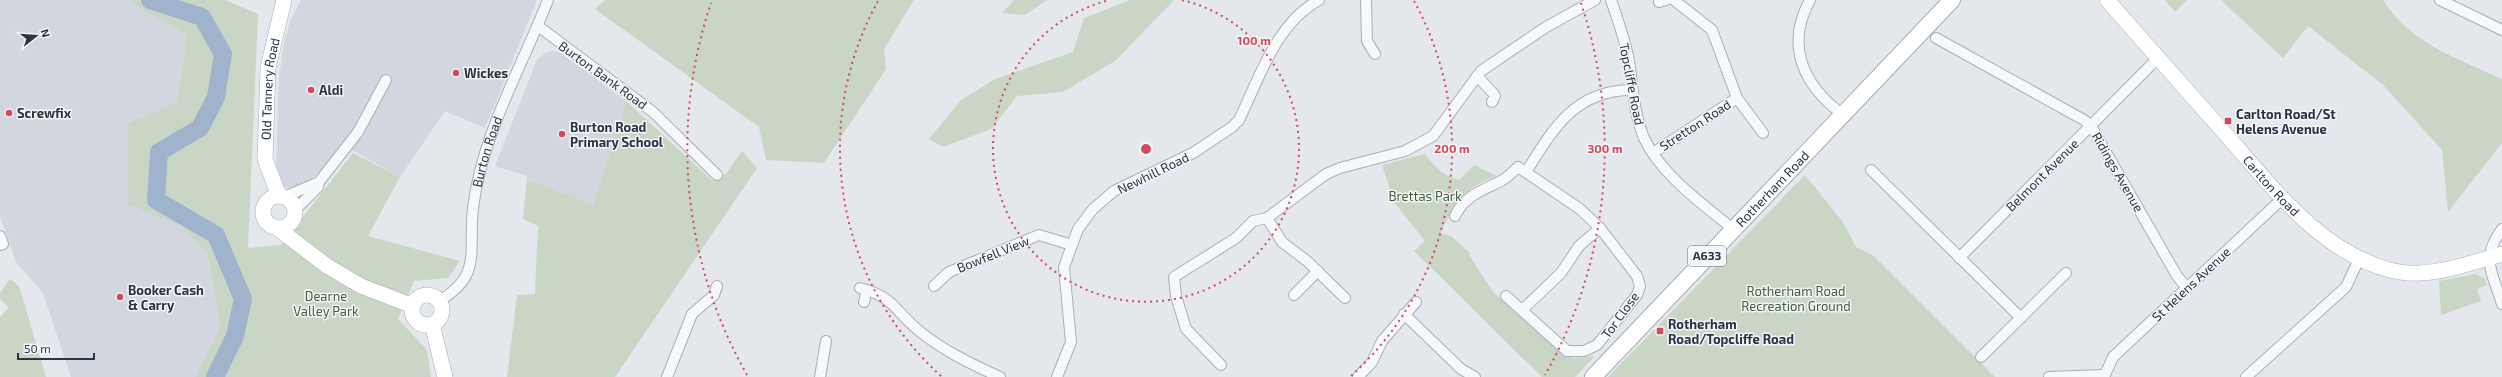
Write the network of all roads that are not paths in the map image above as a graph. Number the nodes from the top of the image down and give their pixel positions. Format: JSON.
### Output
{"nodes":[{"id":1,"x":284,"y":0,"type":"edge"},
{"id":2,"x":290,"y":0,"type":"edge"},
{"id":3,"x":548,"y":0,"type":"edge"},
{"id":4,"x":1318,"y":0,"type":"edge"},
{"id":5,"x":1366,"y":0,"type":"edge"},
{"id":6,"x":1596,"y":0,"type":"edge"},
{"id":7,"x":1611,"y":0,"type":"edge"},
{"id":8,"x":1674,"y":0,"type":"edge"},
{"id":9,"x":1810,"y":0,"type":"edge"},
{"id":10,"x":1952,"y":0,"type":"edge"},
{"id":11,"x":2107,"y":0,"type":"edge"},
{"id":12,"x":2440,"y":0,"type":"edge"},
{"id":13,"x":278,"y":20,"type":"junction"},
{"id":14,"x":538,"y":26,"type":"junction"},
{"id":15,"x":2502,"y":30,"type":"edge"},
{"id":16,"x":1936,"y":38,"type":"dead end"},
{"id":17,"x":1375,"y":54,"type":"dead end"},
{"id":18,"x":2158,"y":58,"type":"junction"},
{"id":19,"x":1477,"y":76,"type":"junction"},
{"id":20,"x":386,"y":80,"type":"dead end"},
{"id":21,"x":1632,"y":90,"type":"junction"},
{"id":22,"x":1737,"y":98,"type":"junction"},
{"id":23,"x":1492,"y":102,"type":"dead end"},
{"id":24,"x":1842,"y":114,"type":"junction"},
{"id":25,"x":2091,"y":126,"type":"junction"},
{"id":26,"x":1763,"y":133,"type":"dead end"},
{"id":27,"x":1653,"y":153,"type":"junction"},
{"id":28,"x":1871,"y":170,"type":"dead end"},
{"id":29,"x":1526,"y":172,"type":"junction"},
{"id":30,"x":717,"y":175,"type":"dead end"},
{"id":31,"x":319,"y":182,"type":"junction"},
{"id":32,"x":2283,"y":198,"type":"junction"},
{"id":33,"x":276,"y":199,"type":"junction"},
{"id":34,"x":293,"y":216,"type":"junction"},
{"id":35,"x":1455,"y":216,"type":"dead end"},
{"id":36,"x":1267,"y":218,"type":"junction"},
{"id":37,"x":277,"y":228,"type":"junction"},
{"id":38,"x":1600,"y":228,"type":"junction"},
{"id":39,"x":1733,"y":229,"type":"junction"},
{"id":40,"x":2502,"y":229,"type":"edge"},
{"id":41,"x":1072,"y":245,"type":"junction"},
{"id":42,"x":305,"y":248,"type":"junction"},
{"id":43,"x":2495,"y":256,"type":"edge"},
{"id":44,"x":1959,"y":258,"type":"junction"},
{"id":45,"x":2359,"y":258,"type":"junction"},
{"id":46,"x":1318,"y":272,"type":"junction"},
{"id":47,"x":2066,"y":273,"type":"dead end"},
{"id":48,"x":941,"y":284,"type":"dead end"},
{"id":49,"x":716,"y":286,"type":"dead end"},
{"id":50,"x":2187,"y":288,"type":"junction"},
{"id":51,"x":1294,"y":295,"type":"dead end"},
{"id":52,"x":1506,"y":296,"type":"dead end"},
{"id":53,"x":1345,"y":298,"type":"dead end"},
{"id":54,"x":439,"y":301,"type":"junction"},
{"id":55,"x":864,"y":302,"type":"dead end"},
{"id":56,"x":1416,"y":302,"type":"dead end"},
{"id":57,"x":2502,"y":304,"type":"edge"},
{"id":58,"x":413,"y":306,"type":"junction"},
{"id":59,"x":1522,"y":310,"type":"junction"},
{"id":60,"x":1404,"y":314,"type":"junction"},
{"id":61,"x":2021,"y":318,"type":"junction"},
{"id":62,"x":432,"y":324,"type":"junction"},
{"id":63,"x":826,"y":341,"type":"dead end"},
{"id":64,"x":1981,"y":357,"type":"dead end"},
{"id":65,"x":1221,"y":364,"type":"dead end"},
{"id":66,"x":2104,"y":376,"type":"edge"},
{"id":67,"x":444,"y":377,"type":"edge"},
{"id":68,"x":667,"y":377,"type":"edge"},
{"id":69,"x":820,"y":377,"type":"edge"},
{"id":70,"x":1000,"y":377,"type":"edge"},
{"id":71,"x":1057,"y":377,"type":"edge"},
{"id":72,"x":1358,"y":377,"type":"edge"},
{"id":73,"x":1475,"y":377,"type":"edge"},
{"id":74,"x":1593,"y":377,"type":"edge"},
{"id":75,"x":2049,"y":377,"type":"edge"},
{"id":76,"x":2246,"y":377,"type":"edge"}],
"edges":[{"from":1,"to":13,"type":"street","name":"Old Tannery Road"},
{"from":2,"to":13,"type":"street","name":"Old Tannery Road"},
{"from":3,"to":14,"type":"street","name":"Burton Road"},
{"from":4,"to":41,"type":"street","name":"Newhill Road"},
{"from":5,"to":17,"type":"street"},
{"from":6,"to":19,"type":"street"},
{"from":7,"to":21,"type":"street","name":"Topcliffe Road"},
{"from":8,"to":22,"type":"street","name":"Stretton Road"},
{"from":9,"to":24,"type":"street"},
{"from":10,"to":24,"type":"main road","name":"Rotherham Road","number":"A633"},
{"from":11,"to":18,"type":"street","name":"Carlton Road"},
{"from":12,"to":15,"type":"street"},
{"from":13,"to":33,"type":"street","name":"Old Tannery Road"},
{"from":14,"to":30,"type":"street","name":"Burton Bank Road"},
{"from":14,"to":54,"type":"street","name":"Burton Road"},
{"from":16,"to":25,"type":"street","name":"Ridings Avenue"},
{"from":18,"to":25,"type":"street","name":"Belmont Avenue"},
{"from":18,"to":32,"type":"street","name":"Carlton Road"},
{"from":19,"to":23,"type":"street"},
{"from":19,"to":36,"type":"street"},
{"from":20,"to":31,"type":"street"},
{"from":21,"to":27,"type":"street","name":"Topcliffe Road"},
{"from":21,"to":29,"type":"street"},
{"from":22,"to":26,"type":"street","name":"Stretton Road"},
{"from":22,"to":27,"type":"street","name":"Stretton Road"},
{"from":24,"to":39,"type":"main road","name":"Rotherham Road","number":"A633"},
{"from":25,"to":44,"type":"street","name":"Belmont Avenue"},
{"from":25,"to":50,"type":"street","name":"Ridings Avenue"},
{"from":27,"to":39,"type":"street","name":"Topcliffe Road"},
{"from":28,"to":44,"type":"street"},
{"from":29,"to":35,"type":"street"},
{"from":29,"to":38,"type":"street","name":"Tor Close"},
{"from":31,"to":33,"type":"street"},
{"from":31,"to":34,"type":"street"},
{"from":32,"to":45,"type":"street","name":"Carlton Road"},
{"from":32,"to":50,"type":"street","name":"St Helens Avenue"},
{"from":33,"to":34,"type":"street","name":"Old Tannery Road"},
{"from":33,"to":37,"type":"street","name":"Old Tannery Road"},
{"from":34,"to":37,"type":"street"},
{"from":34,"to":42,"type":"street","name":"Old Tannery Road"},
{"from":36,"to":46,"type":"street"},
{"from":36,"to":65,"type":"street"},
{"from":37,"to":42,"type":"street","name":"Old Tannery Road"},
{"from":38,"to":59,"type":"street"},
{"from":38,"to":59,"type":"street","name":"Tor Close"},
{"from":39,"to":74,"type":"main road","name":"Rotherham Road","number":"A633"},
{"from":40,"to":43,"type":"street"},
{"from":41,"to":48,"type":"street","name":"Bowfell View"},
{"from":41,"to":71,"type":"street","name":"Newhill Road"},
{"from":42,"to":58,"type":"street","name":"Old Tannery Road"},
{"from":43,"to":45,"type":"street","name":"Carlton Road"},
{"from":43,"to":57,"type":"street"},
{"from":44,"to":61,"type":"street"},
{"from":45,"to":76,"type":"street"},
{"from":46,"to":51,"type":"street"},
{"from":46,"to":53,"type":"street"},
{"from":47,"to":61,"type":"street"},
{"from":49,"to":68,"type":"street"},
{"from":50,"to":66,"type":"street","name":"St Helens Avenue"},
{"from":52,"to":59,"type":"street","name":"Tor Close"},
{"from":54,"to":58,"type":"street"},
{"from":54,"to":62,"type":"street"},
{"from":55,"to":70,"type":"street"},
{"from":56,"to":60,"type":"street"},
{"from":58,"to":62,"type":"street"},
{"from":60,"to":72,"type":"street"},
{"from":60,"to":73,"type":"street"},
{"from":61,"to":64,"type":"street"},
{"from":62,"to":67,"type":"street"},
{"from":63,"to":69,"type":"street"},
{"from":66,"to":75,"type":"street","name":"St Helens Avenue"}]}
